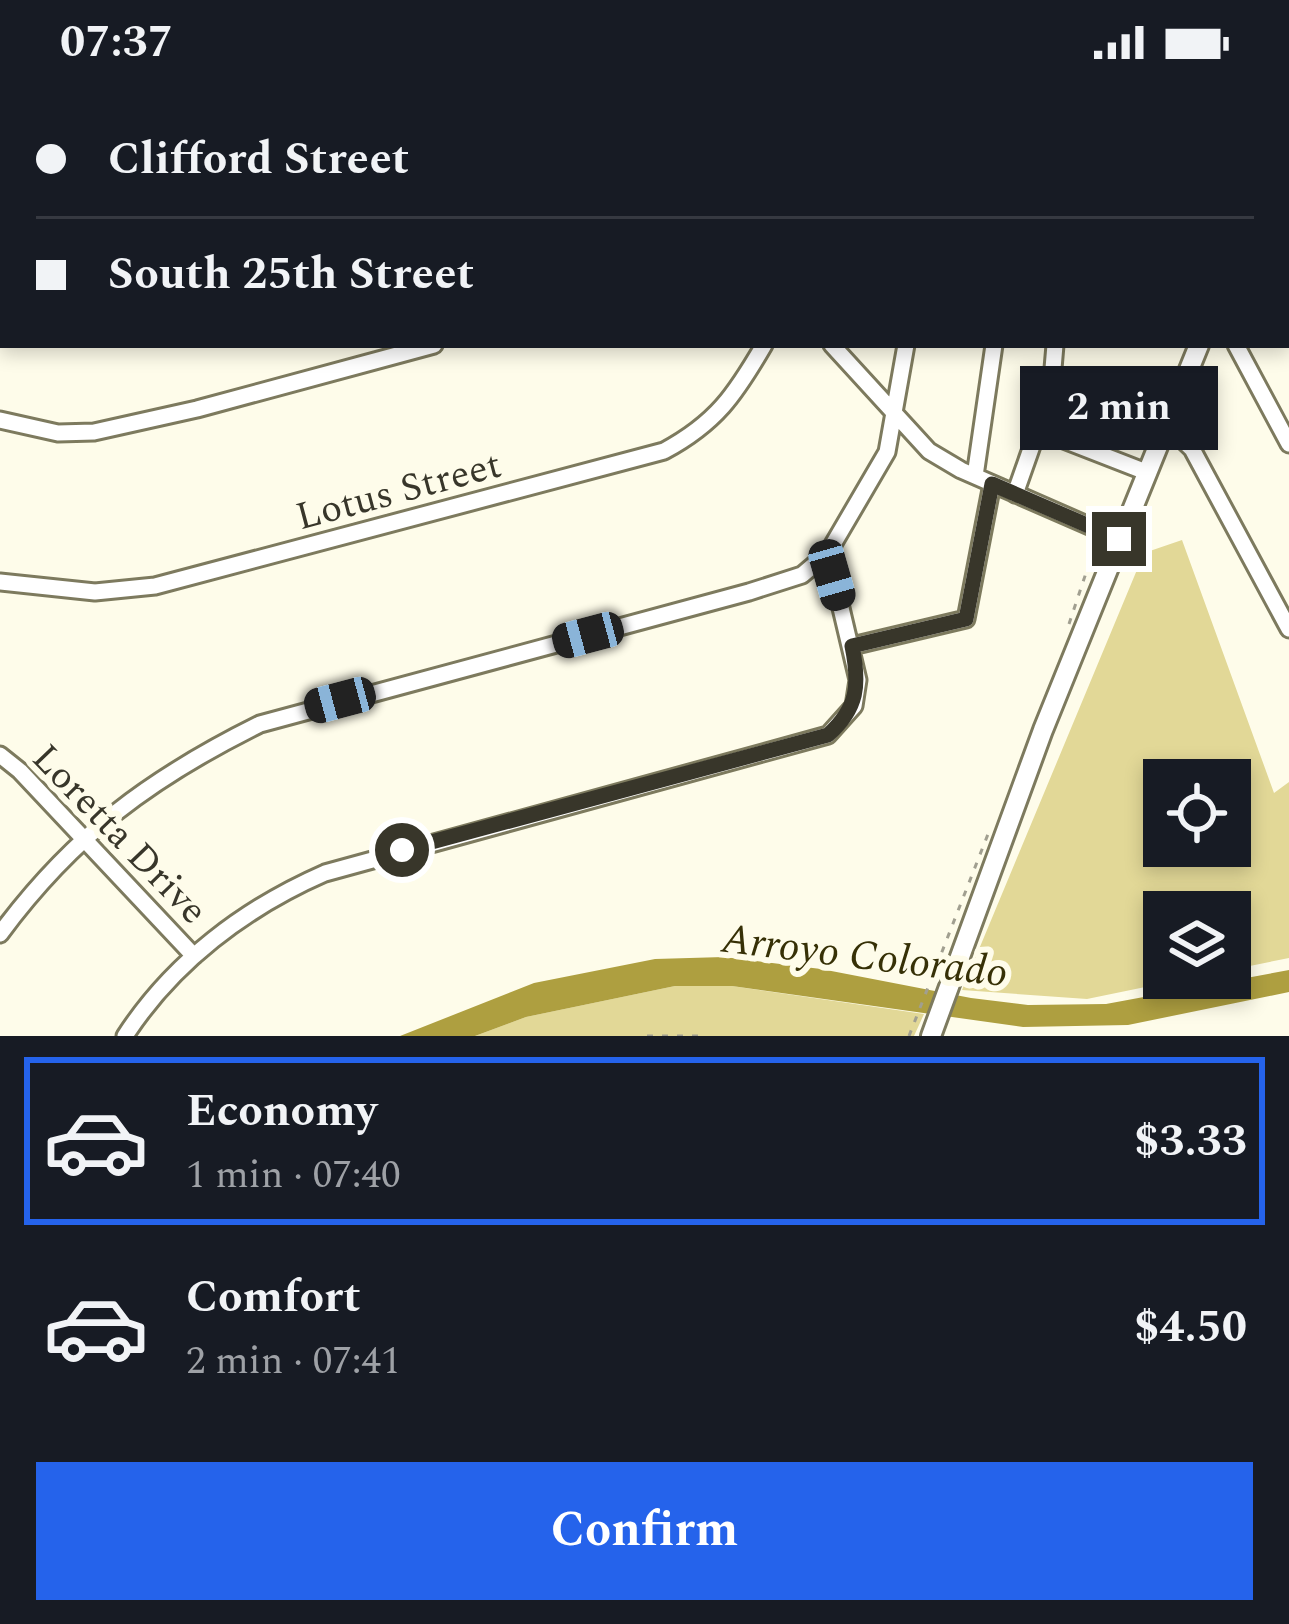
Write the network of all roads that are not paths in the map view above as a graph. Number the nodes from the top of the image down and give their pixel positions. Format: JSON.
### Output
{"nodes":[{"id":1,"x":423,"y":348,"type":"edge"},
{"id":2,"x":762,"y":348,"type":"edge"},
{"id":3,"x":835,"y":348,"type":"edge"},
{"id":4,"x":906,"y":348,"type":"edge"},
{"id":5,"x":994,"y":348,"type":"edge"},
{"id":6,"x":1055,"y":348,"type":"edge"},
{"id":7,"x":1198,"y":348,"type":"edge"},
{"id":8,"x":1238,"y":348,"type":"edge"},
{"id":9,"x":1053,"y":380,"type":"junction"},
{"id":10,"x":895,"y":418,"type":"junction"},
{"id":11,"x":0,"y":420,"type":"edge"},
{"id":12,"x":1166,"y":424,"type":"junction"},
{"id":13,"x":1038,"y":430,"type":"junction"},
{"id":14,"x":1289,"y":444,"type":"edge"},
{"id":15,"x":1146,"y":472,"type":"junction"},
{"id":16,"x":975,"y":476,"type":"junction"},
{"id":17,"x":992,"y":484,"type":"junction"},
{"id":18,"x":1015,"y":494,"type":"junction"},
{"id":19,"x":1119,"y":539,"type":"junction"},
{"id":20,"x":828,"y":553,"type":"junction"},
{"id":21,"x":0,"y":583,"type":"edge"},
{"id":22,"x":1289,"y":628,"type":"edge"},
{"id":23,"x":852,"y":646,"type":"junction"},
{"id":24,"x":0,"y":755,"type":"edge"},
{"id":25,"x":82,"y":839,"type":"junction"},
{"id":26,"x":0,"y":934,"type":"edge"},
{"id":27,"x":194,"y":956,"type":"junction"},
{"id":28,"x":125,"y":1036,"type":"edge"},
{"id":29,"x":931,"y":1036,"type":"edge"}],
"edges":[{"from":1,"to":11,"type":"street"},
{"from":2,"to":21,"type":"street","name":"Lotus Street"},
{"from":3,"to":10,"type":"street"},
{"from":4,"to":10,"type":"street"},
{"from":5,"to":16,"type":"street"},
{"from":6,"to":9,"type":"street"},
{"from":7,"to":12,"type":"main road"},
{"from":8,"to":14,"type":"street"},
{"from":9,"to":12,"type":"street"},
{"from":9,"to":13,"type":"street"},
{"from":10,"to":16,"type":"street"},
{"from":10,"to":20,"type":"street"},
{"from":12,"to":15,"type":"main road"},
{"from":12,"to":22,"type":"street"},
{"from":13,"to":15,"type":"street"},
{"from":13,"to":18,"type":"street"},
{"from":15,"to":19,"type":"main road"},
{"from":16,"to":17,"type":"street"},
{"from":17,"to":18,"type":"street"},
{"from":17,"to":23,"type":"street"},
{"from":18,"to":19,"type":"street"},
{"from":19,"to":29,"type":"main road"},
{"from":20,"to":23,"type":"street"},
{"from":20,"to":25,"type":"street"},
{"from":23,"to":27,"type":"street"},
{"from":24,"to":25,"type":"street","name":"Loretta Drive"},
{"from":25,"to":26,"type":"street"},
{"from":25,"to":27,"type":"street","name":"Loretta Drive"},
{"from":27,"to":28,"type":"street"}]}
